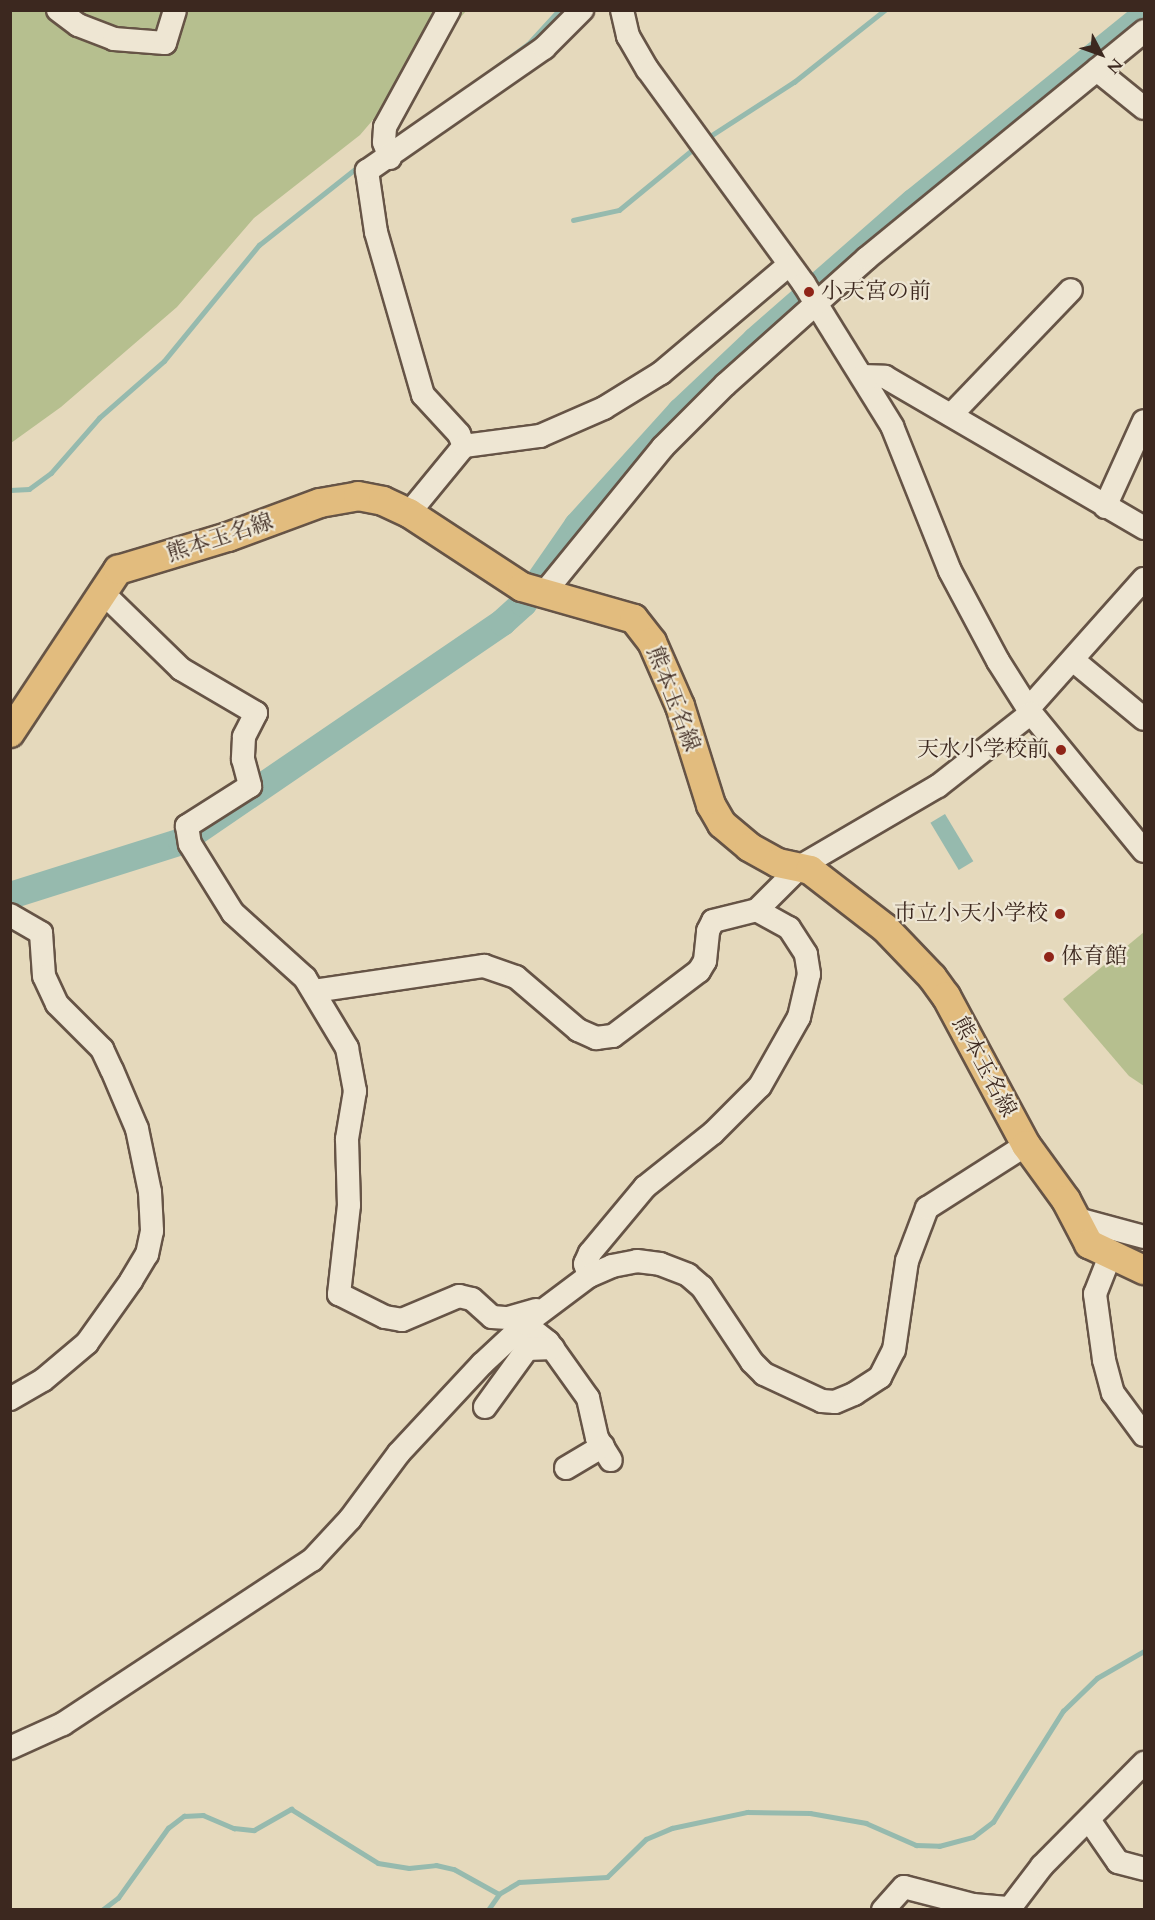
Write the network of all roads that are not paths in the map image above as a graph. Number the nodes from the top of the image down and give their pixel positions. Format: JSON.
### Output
{"nodes":[{"id":1,"x":58,"y":10,"type":"edge"},
{"id":2,"x":175,"y":10,"type":"edge"},
{"id":3,"x":449,"y":10,"type":"edge"},
{"id":4,"x":582,"y":10,"type":"edge"},
{"id":5,"x":622,"y":10,"type":"edge"},
{"id":6,"x":1144,"y":31,"type":"edge"},
{"id":7,"x":1097,"y":70,"type":"junction"},
{"id":8,"x":1144,"y":108,"type":"edge"},
{"id":9,"x":387,"y":151,"type":"junction"},
{"id":10,"x":789,"y":265,"type":"junction"},
{"id":11,"x":1071,"y":290,"type":"dead end"},
{"id":12,"x":812,"y":296,"type":"junction"},
{"id":13,"x":862,"y":376,"type":"junction"},
{"id":14,"x":951,"y":415,"type":"junction"},
{"id":15,"x":1144,"y":421,"type":"edge"},
{"id":16,"x":464,"y":446,"type":"junction"},
{"id":17,"x":1105,"y":507,"type":"junction"},
{"id":18,"x":409,"y":513,"type":"junction"},
{"id":19,"x":1144,"y":528,"type":"edge"},
{"id":20,"x":1144,"y":579,"type":"edge"},
{"id":21,"x":101,"y":591,"type":"junction"},
{"id":22,"x":544,"y":593,"type":"junction"},
{"id":23,"x":1073,"y":660,"type":"junction"},
{"id":24,"x":1030,"y":711,"type":"junction"},
{"id":25,"x":1144,"y":720,"type":"edge"},
{"id":26,"x":10,"y":733,"type":"edge"},
{"id":27,"x":1144,"y":851,"type":"edge"},
{"id":28,"x":801,"y":866,"type":"junction"},
{"id":29,"x":757,"y":910,"type":"junction"},
{"id":30,"x":10,"y":915,"type":"edge"},
{"id":31,"x":314,"y":991,"type":"junction"},
{"id":32,"x":1026,"y":1145,"type":"junction"},
{"id":33,"x":1077,"y":1219,"type":"junction"},
{"id":34,"x":1144,"y":1237,"type":"edge"},
{"id":35,"x":1110,"y":1256,"type":"junction"},
{"id":36,"x":1144,"y":1270,"type":"edge"},
{"id":37,"x":589,"y":1276,"type":"junction"},
{"id":38,"x":547,"y":1310,"type":"junction"},
{"id":39,"x":525,"y":1323,"type":"junction"},
{"id":40,"x":553,"y":1348,"type":"junction"},
{"id":41,"x":10,"y":1399,"type":"edge"},
{"id":42,"x":485,"y":1407,"type":"dead end"},
{"id":43,"x":1144,"y":1435,"type":"edge"},
{"id":44,"x":566,"y":1468,"type":"dead end"},
{"id":45,"x":10,"y":1748,"type":"edge"},
{"id":46,"x":1144,"y":1763,"type":"edge"},
{"id":47,"x":1089,"y":1820,"type":"junction"},
{"id":48,"x":1144,"y":1869,"type":"edge"},
{"id":49,"x":883,"y":1910,"type":"edge"}],
"edges":[{"from":1,"to":2,"type":"street"},
{"from":3,"to":9,"type":"street"},
{"from":4,"to":9,"type":"street"},
{"from":5,"to":10,"type":"street"},
{"from":6,"to":7,"type":"street"},
{"from":7,"to":8,"type":"street"},
{"from":7,"to":12,"type":"street"},
{"from":9,"to":16,"type":"street"},
{"from":10,"to":12,"type":"street"},
{"from":10,"to":16,"type":"street"},
{"from":11,"to":14,"type":"street"},
{"from":12,"to":13,"type":"street"},
{"from":12,"to":22,"type":"street"},
{"from":13,"to":14,"type":"street"},
{"from":13,"to":24,"type":"street"},
{"from":14,"to":17,"type":"street"},
{"from":15,"to":17,"type":"street"},
{"from":16,"to":18,"type":"street"},
{"from":17,"to":19,"type":"street"},
{"from":18,"to":21,"type":"main road","name":"熊本玉名線"},
{"from":18,"to":22,"type":"main road","name":"熊本玉名線"},
{"from":20,"to":23,"type":"street"},
{"from":21,"to":26,"type":"main road","name":"熊本玉名線"},
{"from":21,"to":31,"type":"street"},
{"from":22,"to":28,"type":"main road","name":"熊本玉名線"},
{"from":23,"to":24,"type":"street"},
{"from":23,"to":25,"type":"street"},
{"from":24,"to":27,"type":"street"},
{"from":24,"to":28,"type":"street"},
{"from":28,"to":29,"type":"street"},
{"from":28,"to":32,"type":"main road","name":"熊本玉名線"},
{"from":29,"to":31,"type":"street"},
{"from":29,"to":37,"type":"street"},
{"from":30,"to":41,"type":"street"},
{"from":31,"to":38,"type":"street"},
{"from":32,"to":33,"type":"main road","name":"熊本玉名線"},
{"from":32,"to":37,"type":"street"},
{"from":33,"to":34,"type":"street"},
{"from":33,"to":35,"type":"main road","name":"熊本玉名線"},
{"from":35,"to":36,"type":"main road","name":"熊本玉名線"},
{"from":35,"to":43,"type":"street"},
{"from":37,"to":38,"type":"street"},
{"from":38,"to":39,"type":"street"},
{"from":39,"to":40,"type":"street"},
{"from":39,"to":45,"type":"street"},
{"from":40,"to":42,"type":"street"},
{"from":40,"to":44,"type":"street"},
{"from":46,"to":47,"type":"street"},
{"from":47,"to":48,"type":"street"},
{"from":47,"to":49,"type":"street"}]}
